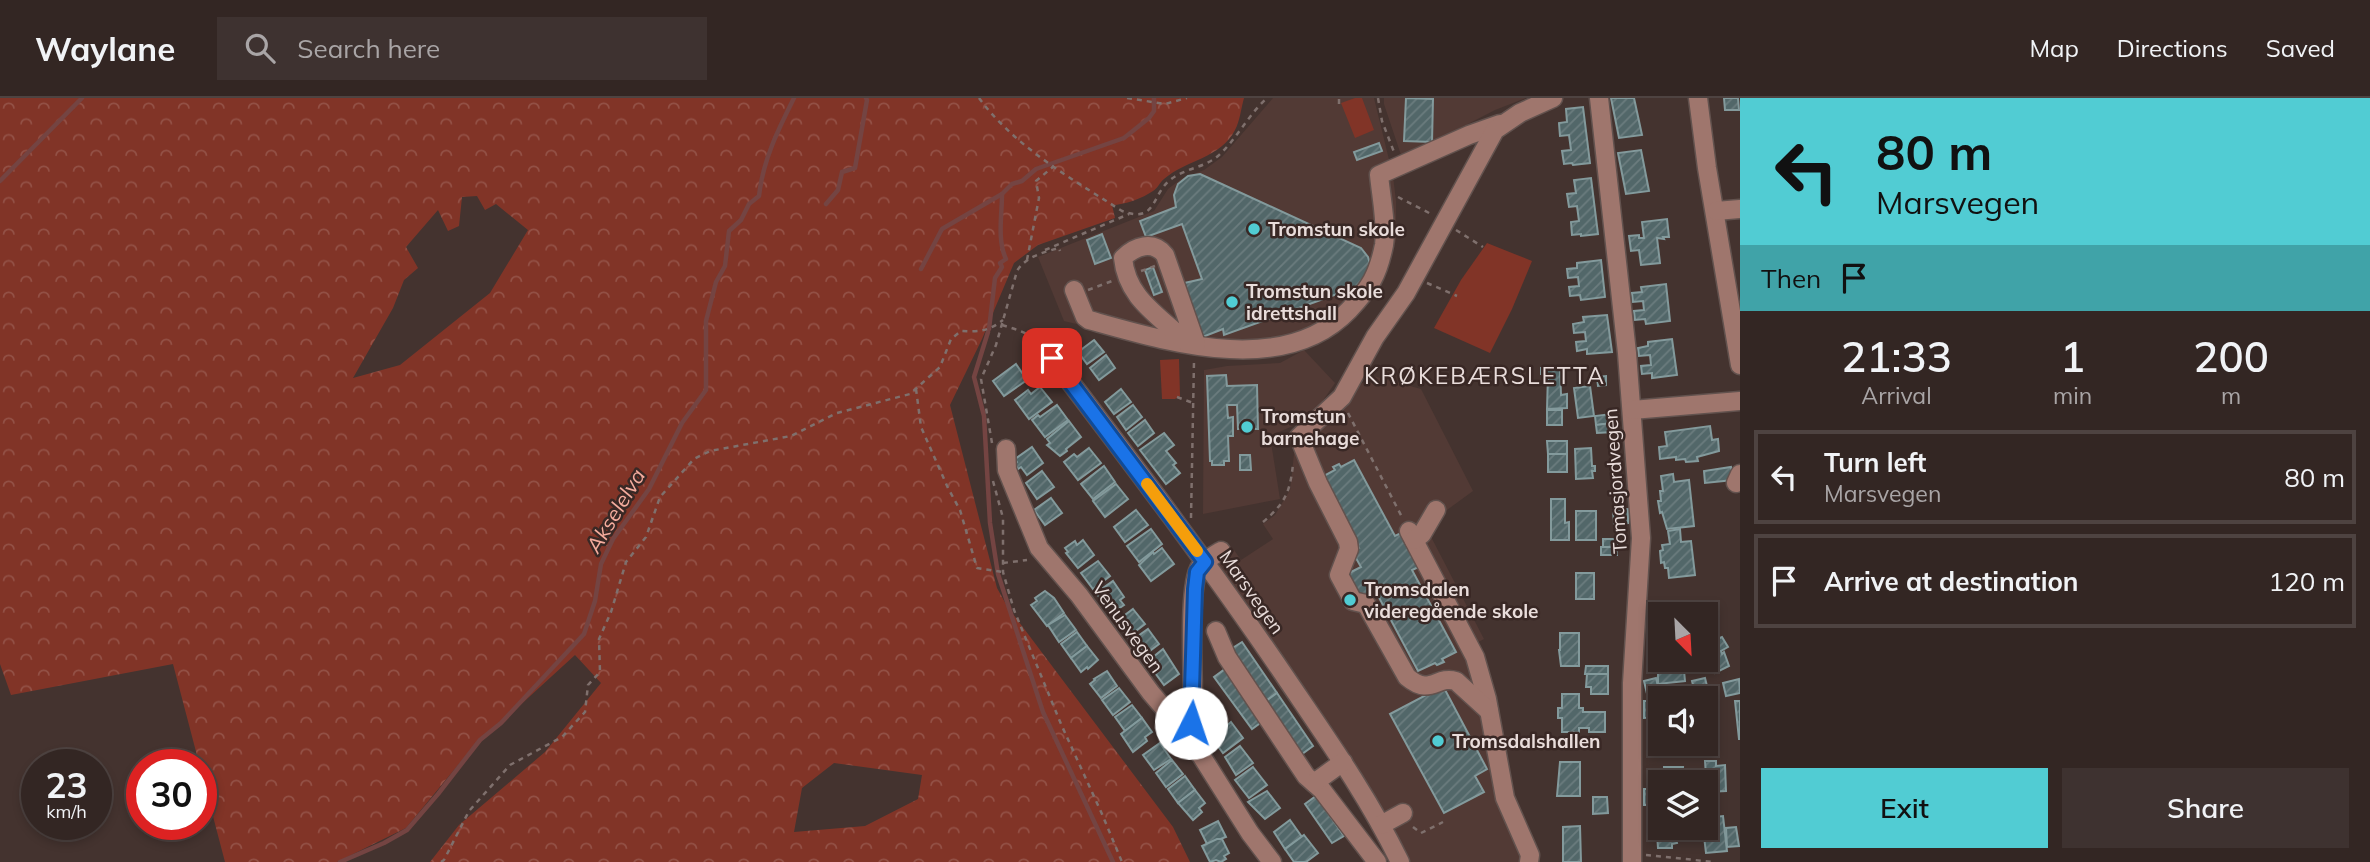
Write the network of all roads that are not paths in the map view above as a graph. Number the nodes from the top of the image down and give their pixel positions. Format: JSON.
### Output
{"nodes":[{"id":1,"x":1553,"y":98,"type":"edge"},
{"id":2,"x":1599,"y":98,"type":"edge"},
{"id":3,"x":1698,"y":98,"type":"edge"},
{"id":4,"x":1500,"y":124,"type":"junction"},
{"id":5,"x":1458,"y":140,"type":"junction"},
{"id":6,"x":1481,"y":165,"type":"junction"},
{"id":7,"x":1740,"y":209,"type":"edge"},
{"id":8,"x":1716,"y":211,"type":"junction"},
{"id":9,"x":1080,"y":290,"type":"road end"},
{"id":10,"x":1191,"y":343,"type":"junction"},
{"id":11,"x":1052,"y":358,"type":"road end"},
{"id":12,"x":1740,"y":365,"type":"edge"},
{"id":13,"x":1740,"y":401,"type":"edge"},
{"id":14,"x":1632,"y":410,"type":"junction"},
{"id":15,"x":999,"y":449,"type":"road end"},
{"id":16,"x":1436,"y":510,"type":"dead end"},
{"id":17,"x":1221,"y":551,"type":"dead end"},
{"id":18,"x":1205,"y":562,"type":"junction"},
{"id":19,"x":1216,"y":631,"type":"dead end"},
{"id":20,"x":1489,"y":711,"type":"junction"},
{"id":21,"x":1186,"y":733,"type":"junction"},
{"id":22,"x":1343,"y":762,"type":"junction"},
{"id":23,"x":1314,"y":783,"type":"junction"},
{"id":24,"x":1406,"y":816,"type":"road end"},
{"id":25,"x":1381,"y":825,"type":"junction"},
{"id":26,"x":1257,"y":854,"type":"edge"},
{"id":27,"x":1632,"y":858,"type":"edge"},
{"id":28,"x":1272,"y":862,"type":"edge"},
{"id":29,"x":1377,"y":862,"type":"edge"},
{"id":30,"x":1401,"y":862,"type":"edge"},
{"id":31,"x":1529,"y":862,"type":"edge"}],
"edges":[{"from":1,"to":4,"type":"street"},
{"from":2,"to":14,"type":"street","name":"Tomasjordvegen"},
{"from":3,"to":8,"type":"street"},
{"from":4,"to":5,"type":"street"},
{"from":4,"to":6,"type":"street"},
{"from":5,"to":6,"type":"street"},
{"from":5,"to":10,"type":"street"},
{"from":6,"to":20,"type":"street"},
{"from":7,"to":8,"type":"street"},
{"from":8,"to":12,"type":"street"},
{"from":9,"to":10,"type":"street"},
{"from":10,"to":10,"type":"street"},
{"from":11,"to":18,"type":"street","name":"Marsvegen"},
{"from":13,"to":14,"type":"street"},
{"from":14,"to":27,"type":"street","name":"Tomasjordvegen"},
{"from":15,"to":21,"type":"street","name":"Venusvegen"},
{"from":16,"to":20,"type":"street"},
{"from":17,"to":18,"type":"street"},
{"from":18,"to":21,"type":"street"},
{"from":18,"to":22,"type":"street","name":"Marsvegen"},
{"from":19,"to":23,"type":"street"},
{"from":20,"to":31,"type":"street"},
{"from":21,"to":26,"type":"street","name":"Venusvegen"},
{"from":22,"to":23,"type":"street"},
{"from":22,"to":25,"type":"street","name":"Marsvegen"},
{"from":23,"to":29,"type":"street"},
{"from":24,"to":25,"type":"street"},
{"from":25,"to":30,"type":"street","name":"Marsvegen"},
{"from":26,"to":28,"type":"street","name":"Venusvegen"}]}
